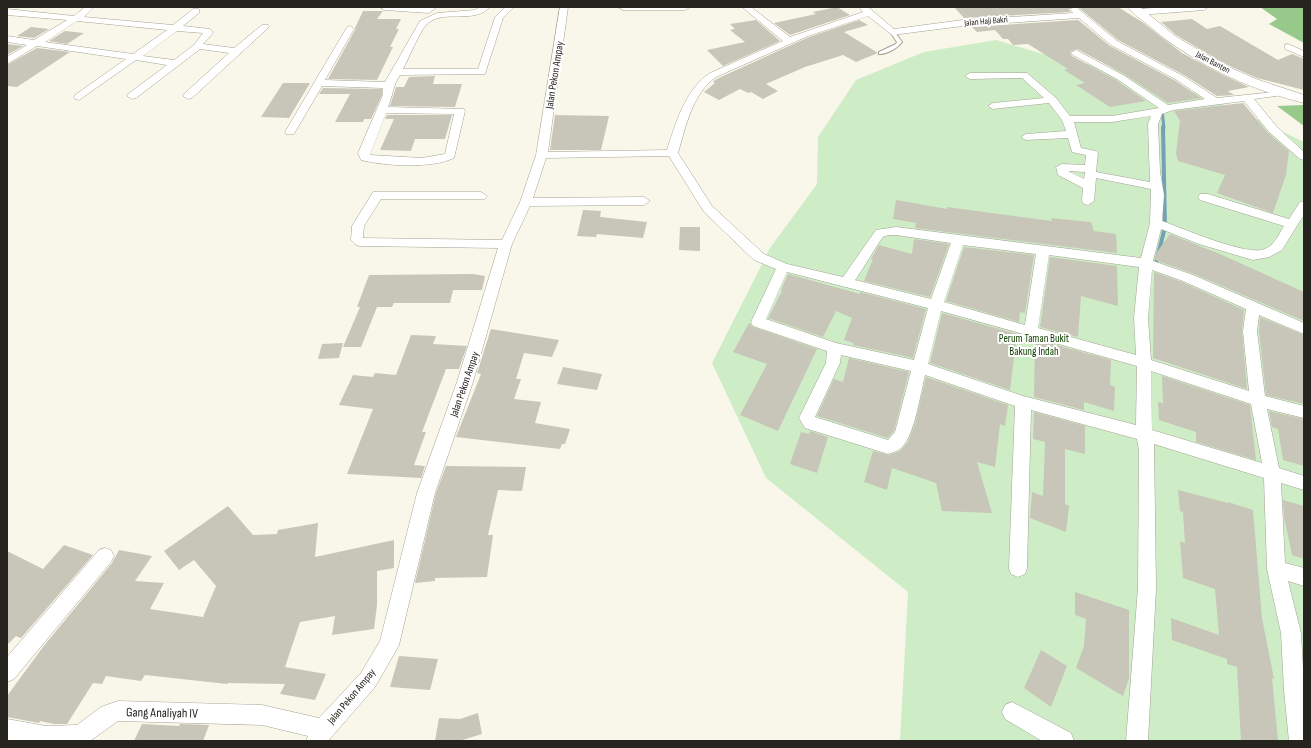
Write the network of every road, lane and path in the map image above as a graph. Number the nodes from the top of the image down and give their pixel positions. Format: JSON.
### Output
{"nodes":[{"id":1,"x":90,"y":7,"type":"edge"},
{"id":2,"x":384,"y":7,"type":"edge"},
{"id":3,"x":432,"y":7,"type":"edge"},
{"id":4,"x":486,"y":7,"type":"edge"},
{"id":5,"x":510,"y":7,"type":"edge"},
{"id":6,"x":564,"y":7,"type":"edge"},
{"id":7,"x":623,"y":7,"type":"edge"},
{"id":8,"x":665,"y":7,"type":"edge"},
{"id":9,"x":685,"y":7,"type":"edge"},
{"id":10,"x":746,"y":7,"type":"edge"},
{"id":11,"x":1072,"y":7,"type":"edge"},
{"id":12,"x":1204,"y":7,"type":"edge"},
{"id":13,"x":1136,"y":9,"type":"edge"},
{"id":14,"x":866,"y":10,"type":"edge"},
{"id":15,"x":196,"y":11,"type":"dead end"},
{"id":16,"x":7,"y":12,"type":"edge"},
{"id":17,"x":477,"y":12,"type":"junction"},
{"id":18,"x":1080,"y":15,"type":"junction"},
{"id":19,"x":499,"y":16,"type":"junction"},
{"id":20,"x":78,"y":17,"type":"junction"},
{"id":21,"x":265,"y":27,"type":"dead end"},
{"id":22,"x":174,"y":28,"type":"junction"},
{"id":23,"x":350,"y":29,"type":"dead end"},
{"id":24,"x":892,"y":32,"type":"junction"},
{"id":25,"x":7,"y":39,"type":"edge"},
{"id":26,"x":789,"y":41,"type":"junction"},
{"id":27,"x":36,"y":43,"type":"junction"},
{"id":28,"x":198,"y":46,"type":"junction"},
{"id":29,"x":1288,"y":47,"type":"dead end"},
{"id":30,"x":236,"y":51,"type":"junction"},
{"id":31,"x":1076,"y":53,"type":"dead end"},
{"id":32,"x":881,"y":54,"type":"dead end"},
{"id":33,"x":1304,"y":54,"type":"edge"},
{"id":34,"x":133,"y":57,"type":"junction"},
{"id":35,"x":7,"y":61,"type":"edge"},
{"id":36,"x":175,"y":63,"type":"junction"},
{"id":37,"x":397,"y":72,"type":"junction"},
{"id":38,"x":970,"y":76,"type":"dead end"},
{"id":39,"x":320,"y":83,"type":"junction"},
{"id":40,"x":388,"y":85,"type":"junction"},
{"id":41,"x":1279,"y":93,"type":"junction"},
{"id":42,"x":132,"y":96,"type":"dead end"},
{"id":43,"x":188,"y":96,"type":"dead end"},
{"id":44,"x":79,"y":97,"type":"dead end"},
{"id":45,"x":1247,"y":97,"type":"junction"},
{"id":46,"x":1304,"y":99,"type":"edge"},
{"id":47,"x":1052,"y":100,"type":"junction"},
{"id":48,"x":1214,"y":100,"type":"junction"},
{"id":49,"x":993,"y":106,"type":"dead end"},
{"id":50,"x":382,"y":110,"type":"junction"},
{"id":51,"x":1162,"y":110,"type":"junction"},
{"id":52,"x":1067,"y":119,"type":"junction"},
{"id":53,"x":290,"y":132,"type":"dead end"},
{"id":54,"x":1073,"y":134,"type":"junction"},
{"id":55,"x":1026,"y":137,"type":"dead end"},
{"id":56,"x":672,"y":153,"type":"junction"},
{"id":57,"x":542,"y":155,"type":"junction"},
{"id":58,"x":1304,"y":157,"type":"edge"},
{"id":59,"x":1091,"y":171,"type":"junction"},
{"id":60,"x":1090,"y":187,"type":"junction"},
{"id":61,"x":1157,"y":187,"type":"junction"},
{"id":62,"x":481,"y":196,"type":"dead end"},
{"id":63,"x":1204,"y":197,"type":"dead end"},
{"id":64,"x":644,"y":201,"type":"dead end"},
{"id":65,"x":1088,"y":201,"type":"dead end"},
{"id":66,"x":526,"y":202,"type":"junction"},
{"id":67,"x":1304,"y":204,"type":"edge"},
{"id":68,"x":1298,"y":220,"type":"edge"},
{"id":69,"x":1156,"y":223,"type":"junction"},
{"id":70,"x":958,"y":240,"type":"junction"},
{"id":71,"x":506,"y":244,"type":"junction"},
{"id":72,"x":1043,"y":250,"type":"junction"},
{"id":73,"x":1146,"y":263,"type":"junction"},
{"id":74,"x":783,"y":267,"type":"junction"},
{"id":75,"x":847,"y":282,"type":"junction"},
{"id":76,"x":936,"y":305,"type":"junction"},
{"id":77,"x":1253,"y":306,"type":"junction"},
{"id":78,"x":1304,"y":329,"type":"edge"},
{"id":79,"x":1031,"y":331,"type":"junction"},
{"id":80,"x":835,"y":348,"type":"junction"},
{"id":81,"x":1144,"y":363,"type":"junction"},
{"id":82,"x":919,"y":366,"type":"junction"},
{"id":83,"x":1258,"y":400,"type":"junction"},
{"id":84,"x":1023,"y":402,"type":"junction"},
{"id":85,"x":1304,"y":412,"type":"edge"},
{"id":86,"x":1144,"y":434,"type":"junction"},
{"id":87,"x":1272,"y":474,"type":"junction"},
{"id":88,"x":1304,"y":483,"type":"edge"},
{"id":89,"x":105,"y":556,"type":"dead end"},
{"id":90,"x":1018,"y":568,"type":"dead end"},
{"id":91,"x":1276,"y":569,"type":"junction"},
{"id":92,"x":1304,"y":577,"type":"edge"},
{"id":93,"x":7,"y":672,"type":"edge"},
{"id":94,"x":1012,"y":712,"type":"dead end"},
{"id":95,"x":7,"y":730,"type":"edge"},
{"id":96,"x":320,"y":735,"type":"edge"},
{"id":97,"x":1063,"y":741,"type":"edge"},
{"id":98,"x":1137,"y":741,"type":"edge"},
{"id":99,"x":1300,"y":741,"type":"edge"}],
"edges":[{"from":1,"to":20,"type":"street"},
{"from":2,"to":3,"type":"street"},
{"from":4,"to":17,"type":"street"},
{"from":5,"to":19,"type":"street"},
{"from":6,"to":57,"type":"street","name":"Jalan Pekon Ampay"},
{"from":7,"to":8,"type":"street"},
{"from":8,"to":9,"type":"street"},
{"from":10,"to":26,"type":"street"},
{"from":11,"to":18,"type":"street"},
{"from":12,"to":13,"type":"street"},
{"from":13,"to":41,"type":"street","name":"Jalan Banten"},
{"from":14,"to":24,"type":"street"},
{"from":14,"to":26,"type":"street"},
{"from":15,"to":22,"type":"street"},
{"from":16,"to":20,"type":"street"},
{"from":17,"to":19,"type":"street"},
{"from":17,"to":37,"type":"street"},
{"from":18,"to":24,"type":"street","name":"Jalan Haji Bakri"},
{"from":18,"to":48,"type":"street"},
{"from":19,"to":37,"type":"street"},
{"from":20,"to":22,"type":"street"},
{"from":20,"to":27,"type":"street"},
{"from":21,"to":30,"type":"street"},
{"from":22,"to":28,"type":"street"},
{"from":22,"to":34,"type":"street"},
{"from":23,"to":39,"type":"street"},
{"from":24,"to":32,"type":"lane"},
{"from":25,"to":27,"type":"street"},
{"from":26,"to":56,"type":"street"},
{"from":27,"to":34,"type":"street"},
{"from":27,"to":35,"type":"street"},
{"from":28,"to":30,"type":"street"},
{"from":28,"to":36,"type":"street"},
{"from":29,"to":33,"type":"street"},
{"from":30,"to":43,"type":"street"},
{"from":31,"to":51,"type":"street"},
{"from":34,"to":36,"type":"street"},
{"from":34,"to":44,"type":"street"},
{"from":36,"to":42,"type":"street"},
{"from":37,"to":40,"type":"street"},
{"from":38,"to":47,"type":"street"},
{"from":39,"to":40,"type":"street"},
{"from":39,"to":53,"type":"street"},
{"from":40,"to":50,"type":"street"},
{"from":41,"to":45,"type":"street"},
{"from":41,"to":46,"type":"street","name":"Jalan Banten"},
{"from":45,"to":48,"type":"street"},
{"from":45,"to":58,"type":"street"},
{"from":47,"to":49,"type":"street"},
{"from":47,"to":52,"type":"street"},
{"from":48,"to":51,"type":"street"},
{"from":50,"to":50,"type":"street"},
{"from":51,"to":52,"type":"street"},
{"from":51,"to":61,"type":"street"},
{"from":52,"to":54,"type":"street"},
{"from":54,"to":55,"type":"street"},
{"from":54,"to":59,"type":"street"},
{"from":56,"to":57,"type":"street"},
{"from":56,"to":74,"type":"street"},
{"from":57,"to":66,"type":"street","name":"Jalan Pekon Ampay"},
{"from":59,"to":60,"type":"street"},
{"from":59,"to":60,"type":"street"},
{"from":59,"to":61,"type":"street"},
{"from":60,"to":65,"type":"street"},
{"from":61,"to":69,"type":"street"},
{"from":62,"to":71,"type":"street"},
{"from":63,"to":68,"type":"street"},
{"from":64,"to":66,"type":"street"},
{"from":66,"to":71,"type":"street","name":"Jalan Pekon Ampay"},
{"from":67,"to":68,"type":"street"},
{"from":68,"to":69,"type":"street"},
{"from":69,"to":73,"type":"street"},
{"from":70,"to":72,"type":"street"},
{"from":70,"to":75,"type":"street"},
{"from":70,"to":76,"type":"street"},
{"from":71,"to":96,"type":"street","name":"Jalan Pekon Ampay"},
{"from":72,"to":73,"type":"street"},
{"from":72,"to":79,"type":"street"},
{"from":73,"to":77,"type":"street"},
{"from":73,"to":81,"type":"street"},
{"from":74,"to":75,"type":"street"},
{"from":74,"to":80,"type":"street"},
{"from":75,"to":76,"type":"street"},
{"from":76,"to":79,"type":"street"},
{"from":76,"to":82,"type":"street"},
{"from":77,"to":78,"type":"street"},
{"from":77,"to":83,"type":"street"},
{"from":79,"to":81,"type":"street"},
{"from":80,"to":82,"type":"street"},
{"from":80,"to":82,"type":"street"},
{"from":81,"to":83,"type":"street"},
{"from":81,"to":86,"type":"street"},
{"from":82,"to":84,"type":"street"},
{"from":83,"to":85,"type":"street"},
{"from":83,"to":87,"type":"street"},
{"from":84,"to":86,"type":"street"},
{"from":84,"to":90,"type":"street"},
{"from":86,"to":87,"type":"street"},
{"from":86,"to":98,"type":"street"},
{"from":87,"to":88,"type":"street"},
{"from":87,"to":91,"type":"street"},
{"from":89,"to":93,"type":"street"},
{"from":91,"to":92,"type":"street"},
{"from":91,"to":99,"type":"street"},
{"from":94,"to":97,"type":"street"},
{"from":95,"to":96,"type":"street","name":"Gang Analiyah IV"}]}
